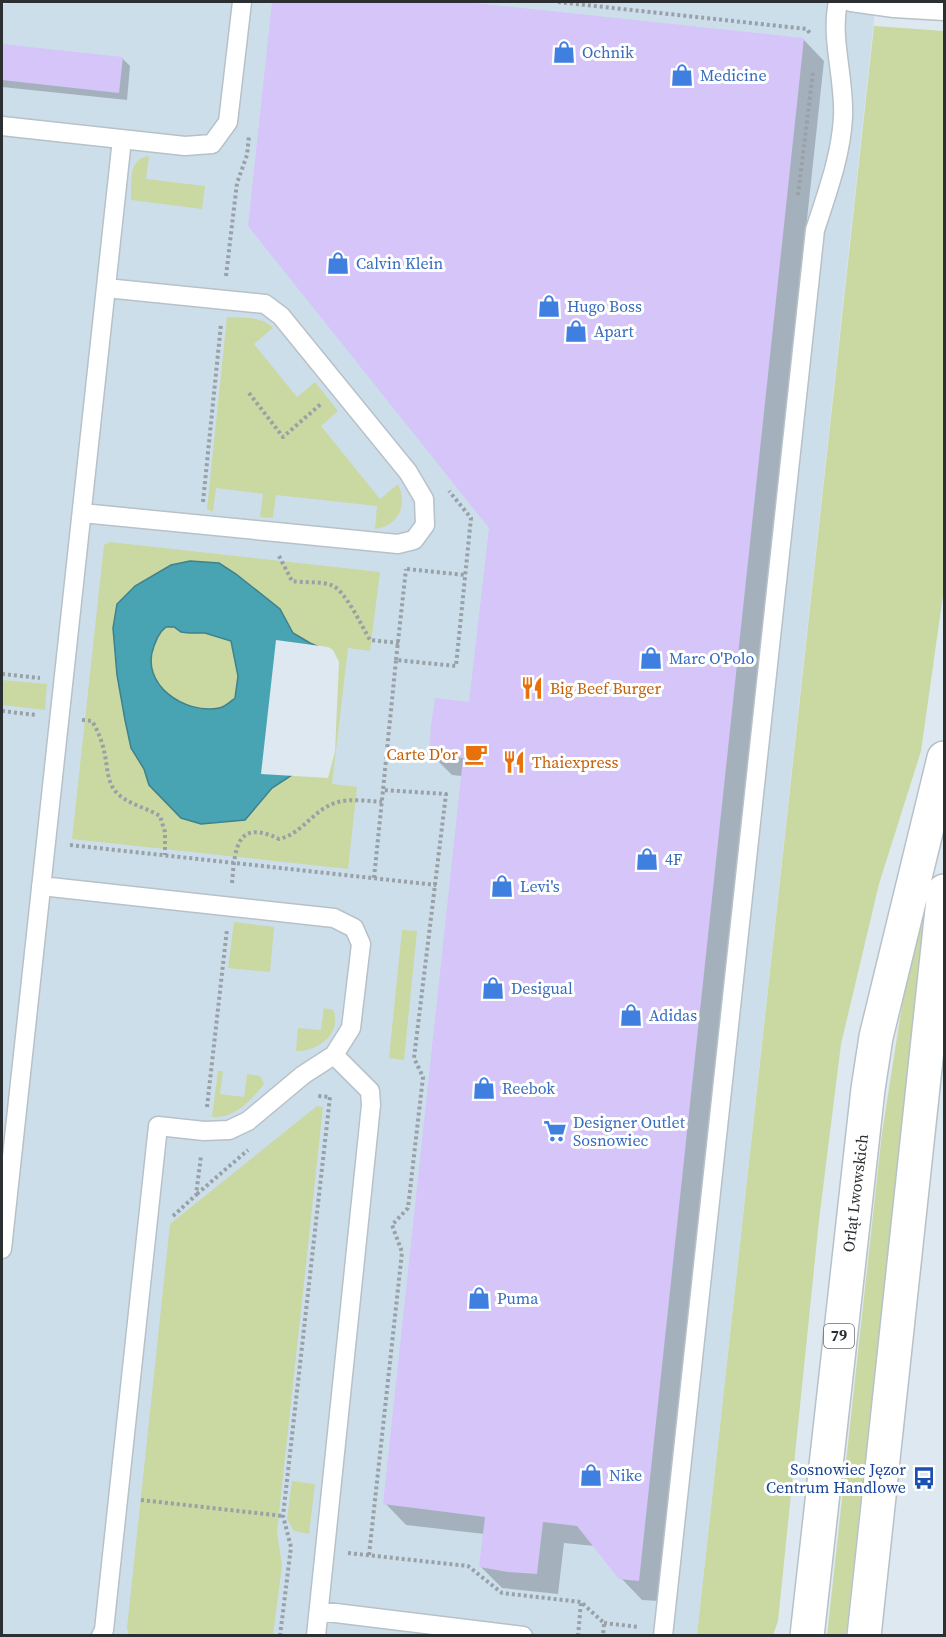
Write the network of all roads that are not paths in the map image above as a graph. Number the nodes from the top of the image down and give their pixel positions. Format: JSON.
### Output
{"nodes":[{"id":1,"x":242,"y":2,"type":"edge"},
{"id":2,"x":838,"y":2,"type":"edge"},
{"id":3,"x":851,"y":2,"type":"edge"},
{"id":4,"x":945,"y":11,"type":"edge"},
{"id":5,"x":2,"y":126,"type":"edge"},
{"id":6,"x":122,"y":139,"type":"junction"},
{"id":7,"x":106,"y":288,"type":"junction"},
{"id":8,"x":82,"y":513,"type":"junction"},
{"id":9,"x":945,"y":758,"type":"edge"},
{"id":10,"x":41,"y":886,"type":"junction"},
{"id":11,"x":945,"y":891,"type":"edge"},
{"id":12,"x":334,"y":1055,"type":"junction"},
{"id":13,"x":2,"y":1249,"type":"edge"},
{"id":14,"x":319,"y":1611,"type":"junction"},
{"id":15,"x":101,"y":1635,"type":"edge"},
{"id":16,"x":316,"y":1635,"type":"edge"},
{"id":17,"x":523,"y":1635,"type":"edge"},
{"id":18,"x":663,"y":1635,"type":"edge"},
{"id":19,"x":807,"y":1635,"type":"edge"},
{"id":20,"x":864,"y":1635,"type":"edge"}],
"edges":[{"from":1,"to":6,"type":"lane"},
{"from":2,"to":18,"type":"lane"},
{"from":3,"to":4,"type":"lane"},
{"from":5,"to":6,"type":"lane"},
{"from":6,"to":7,"type":"lane"},
{"from":7,"to":8,"type":"lane"},
{"from":7,"to":8,"type":"lane"},
{"from":8,"to":10,"type":"lane"},
{"from":9,"to":19,"type":"main road","name":"Orląt Lwowskich","number":"79"},
{"from":10,"to":12,"type":"lane"},
{"from":10,"to":13,"type":"lane"},
{"from":11,"to":20,"type":"main road"},
{"from":12,"to":14,"type":"lane"},
{"from":12,"to":15,"type":"lane"},
{"from":14,"to":16,"type":"lane"},
{"from":14,"to":17,"type":"lane"}]}
